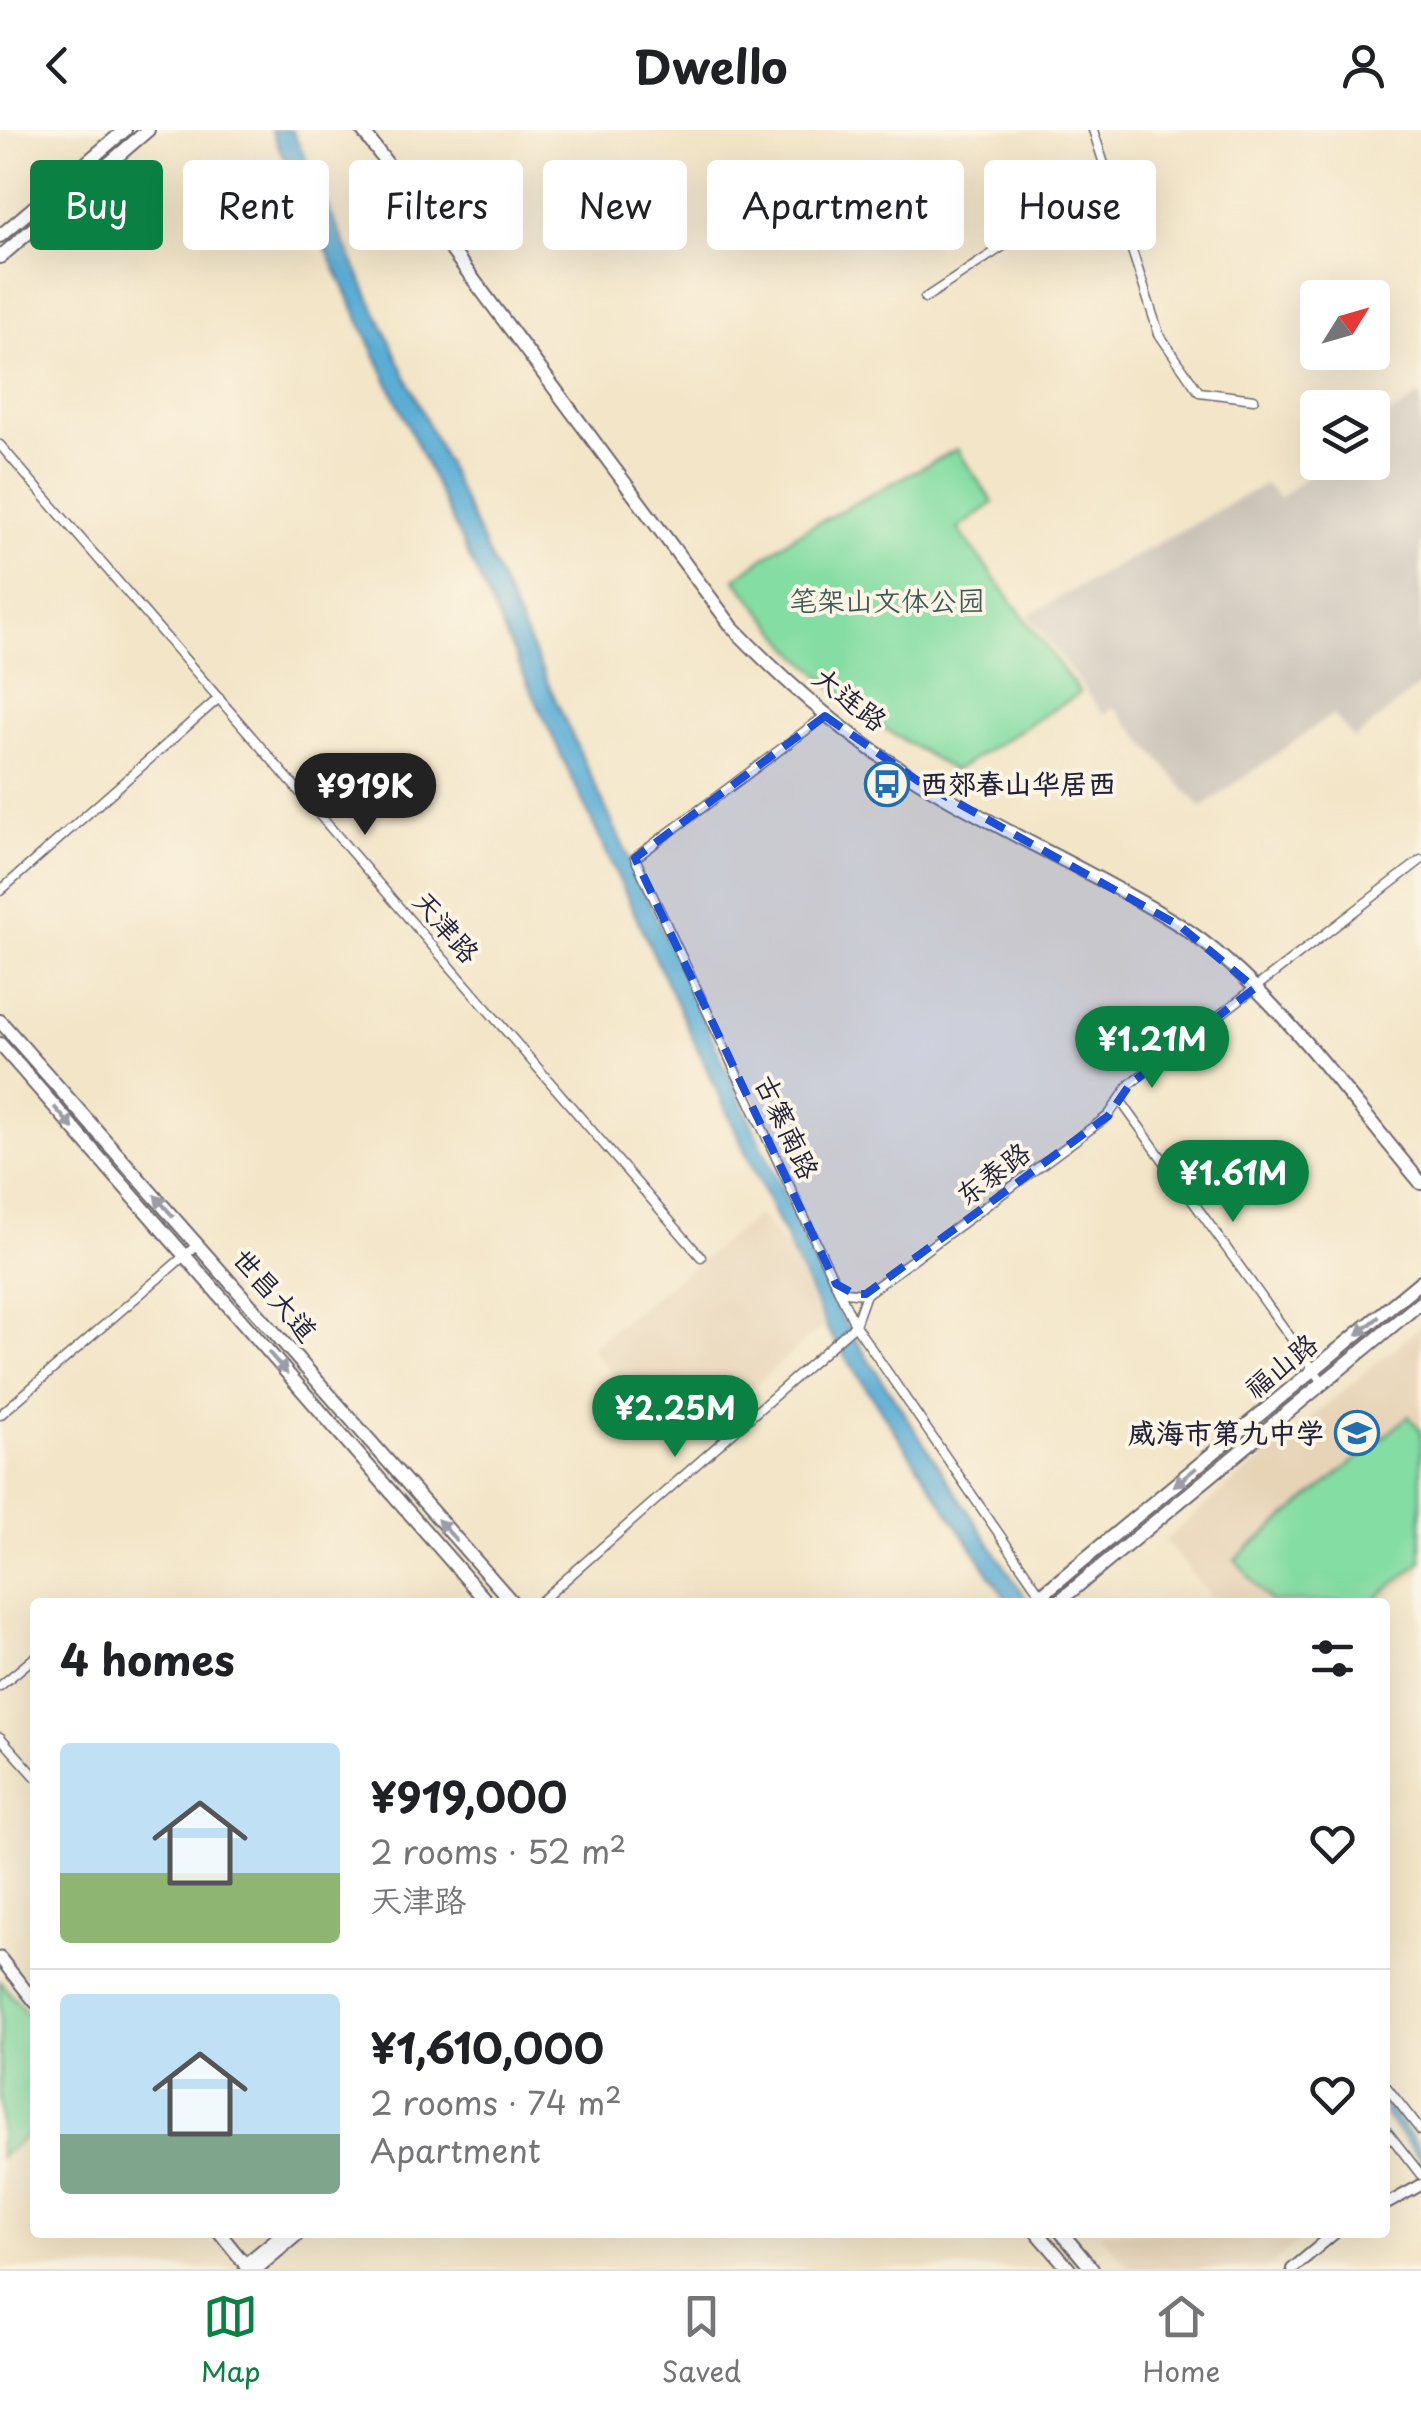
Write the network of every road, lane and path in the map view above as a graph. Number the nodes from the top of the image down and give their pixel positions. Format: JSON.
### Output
{"nodes":[{"id":1,"x":125,"y":130,"type":"edge"},
{"id":2,"x":148,"y":130,"type":"edge"},
{"id":3,"x":362,"y":130,"type":"edge"},
{"id":4,"x":1093,"y":130,"type":"edge"},
{"id":5,"x":1103,"y":160,"type":"edge"},
{"id":6,"x":0,"y":236,"type":"edge"},
{"id":7,"x":997,"y":250,"type":"edge"},
{"id":8,"x":1132,"y":250,"type":"edge"},
{"id":9,"x":0,"y":258,"type":"edge"},
{"id":10,"x":924,"y":298,"type":"dead end"},
{"id":11,"x":1254,"y":399,"type":"dead end"},
{"id":12,"x":0,"y":445,"type":"edge"},
{"id":13,"x":219,"y":698,"type":"junction"},
{"id":14,"x":825,"y":716,"type":"junction"},
{"id":15,"x":1421,"y":860,"type":"edge"},
{"id":16,"x":0,"y":891,"type":"edge"},
{"id":17,"x":1255,"y":988,"type":"junction"},
{"id":18,"x":0,"y":1021,"type":"edge"},
{"id":19,"x":0,"y":1044,"type":"edge"},
{"id":20,"x":1120,"y":1100,"type":"junction"},
{"id":21,"x":1421,"y":1184,"type":"edge"},
{"id":22,"x":197,"y":1244,"type":"junction"},
{"id":23,"x":184,"y":1256,"type":"junction"},
{"id":24,"x":700,"y":1257,"type":"dead end"},
{"id":25,"x":1421,"y":1281,"type":"edge"},
{"id":26,"x":836,"y":1284,"type":"junction"},
{"id":27,"x":866,"y":1294,"type":"junction"},
{"id":28,"x":1421,"y":1302,"type":"edge"},
{"id":29,"x":852,"y":1327,"type":"junction"},
{"id":30,"x":1315,"y":1371,"type":"junction"},
{"id":31,"x":1324,"y":1384,"type":"junction"},
{"id":32,"x":0,"y":1416,"type":"edge"},
{"id":33,"x":483,"y":1598,"type":"edge"},
{"id":34,"x":508,"y":1598,"type":"edge"},
{"id":35,"x":545,"y":1598,"type":"edge"},
{"id":36,"x":1038,"y":1598,"type":"edge"},
{"id":37,"x":1041,"y":1598,"type":"edge"},
{"id":38,"x":1063,"y":1598,"type":"edge"},
{"id":39,"x":30,"y":1660,"type":"edge"},
{"id":40,"x":0,"y":1686,"type":"edge"},
{"id":41,"x":0,"y":1737,"type":"edge"},
{"id":42,"x":30,"y":1770,"type":"edge"},
{"id":43,"x":0,"y":1958,"type":"edge"},
{"id":44,"x":30,"y":1996,"type":"edge"},
{"id":45,"x":1390,"y":2091,"type":"edge"},
{"id":46,"x":1421,"y":2130,"type":"edge"},
{"id":47,"x":1390,"y":2135,"type":"edge"},
{"id":48,"x":1421,"y":2175,"type":"edge"},
{"id":49,"x":1421,"y":2186,"type":"edge"},
{"id":50,"x":1390,"y":2202,"type":"edge"},
{"id":51,"x":225,"y":2238,"type":"edge"},
{"id":52,"x":280,"y":2238,"type":"edge"},
{"id":53,"x":292,"y":2238,"type":"edge"},
{"id":54,"x":1042,"y":2238,"type":"edge"},
{"id":55,"x":1065,"y":2238,"type":"edge"},
{"id":56,"x":1329,"y":2238,"type":"edge"},
{"id":57,"x":250,"y":2268,"type":"edge"},
{"id":58,"x":1069,"y":2269,"type":"edge"},
{"id":59,"x":1092,"y":2269,"type":"edge"},
{"id":60,"x":1292,"y":2269,"type":"edge"}],
"edges":[{"from":1,"to":6,"type":"main road"},
{"from":2,"to":9,"type":"main road"},
{"from":3,"to":14,"type":"main road","name":"大连路"},
{"from":4,"to":5,"type":"street"},
{"from":7,"to":10,"type":"street"},
{"from":8,"to":11,"type":"street"},
{"from":12,"to":13,"type":"street","name":"天津路"},
{"from":13,"to":16,"type":"street"},
{"from":13,"to":24,"type":"street","name":"天津路"},
{"from":14,"to":17,"type":"main road","name":"大连路"},
{"from":14,"to":26,"type":"street","name":"古寨南路"},
{"from":15,"to":17,"type":"street","name":"东泰路"},
{"from":17,"to":20,"type":"street","name":"东泰路"},
{"from":17,"to":21,"type":"main road","name":"大连路"},
{"from":22,"to":18,"type":"main road","name":"世昌大道","one_way":true},
{"from":19,"to":23,"type":"main road","name":"世昌大道","one_way":true},
{"from":20,"to":27,"type":"street","name":"东泰路"},
{"from":20,"to":30,"type":"street"},
{"from":22,"to":23,"type":"street"},
{"from":34,"to":22,"type":"main road","name":"世昌大道","one_way":true},
{"from":23,"to":32,"type":"street"},
{"from":23,"to":33,"type":"main road","name":"世昌大道","one_way":true},
{"from":25,"to":30,"type":"main road","name":"福山路","one_way":true},
{"from":26,"to":27,"type":"street"},
{"from":26,"to":29,"type":"street","name":"古寨南路"},
{"from":27,"to":29,"type":"street"},
{"from":28,"to":31,"type":"main road","name":"福山路"},
{"from":29,"to":35,"type":"street"},
{"from":29,"to":36,"type":"street","name":"古寨南路"},
{"from":30,"to":31,"type":"street"},
{"from":30,"to":37,"type":"main road","name":"福山路","one_way":true},
{"from":31,"to":38,"type":"main road","name":"福山路"},
{"from":39,"to":40,"type":"street"},
{"from":41,"to":42,"type":"street"},
{"from":43,"to":44,"type":"main road"},
{"from":45,"to":46,"type":"street"},
{"from":47,"to":48,"type":"street"},
{"from":49,"to":50,"type":"street"},
{"from":51,"to":57,"type":"main road"},
{"from":52,"to":57,"type":"main road"},
{"from":53,"to":57,"type":"main road"},
{"from":54,"to":58,"type":"main road"},
{"from":55,"to":59,"type":"main road"},
{"from":56,"to":60,"type":"street"}]}
